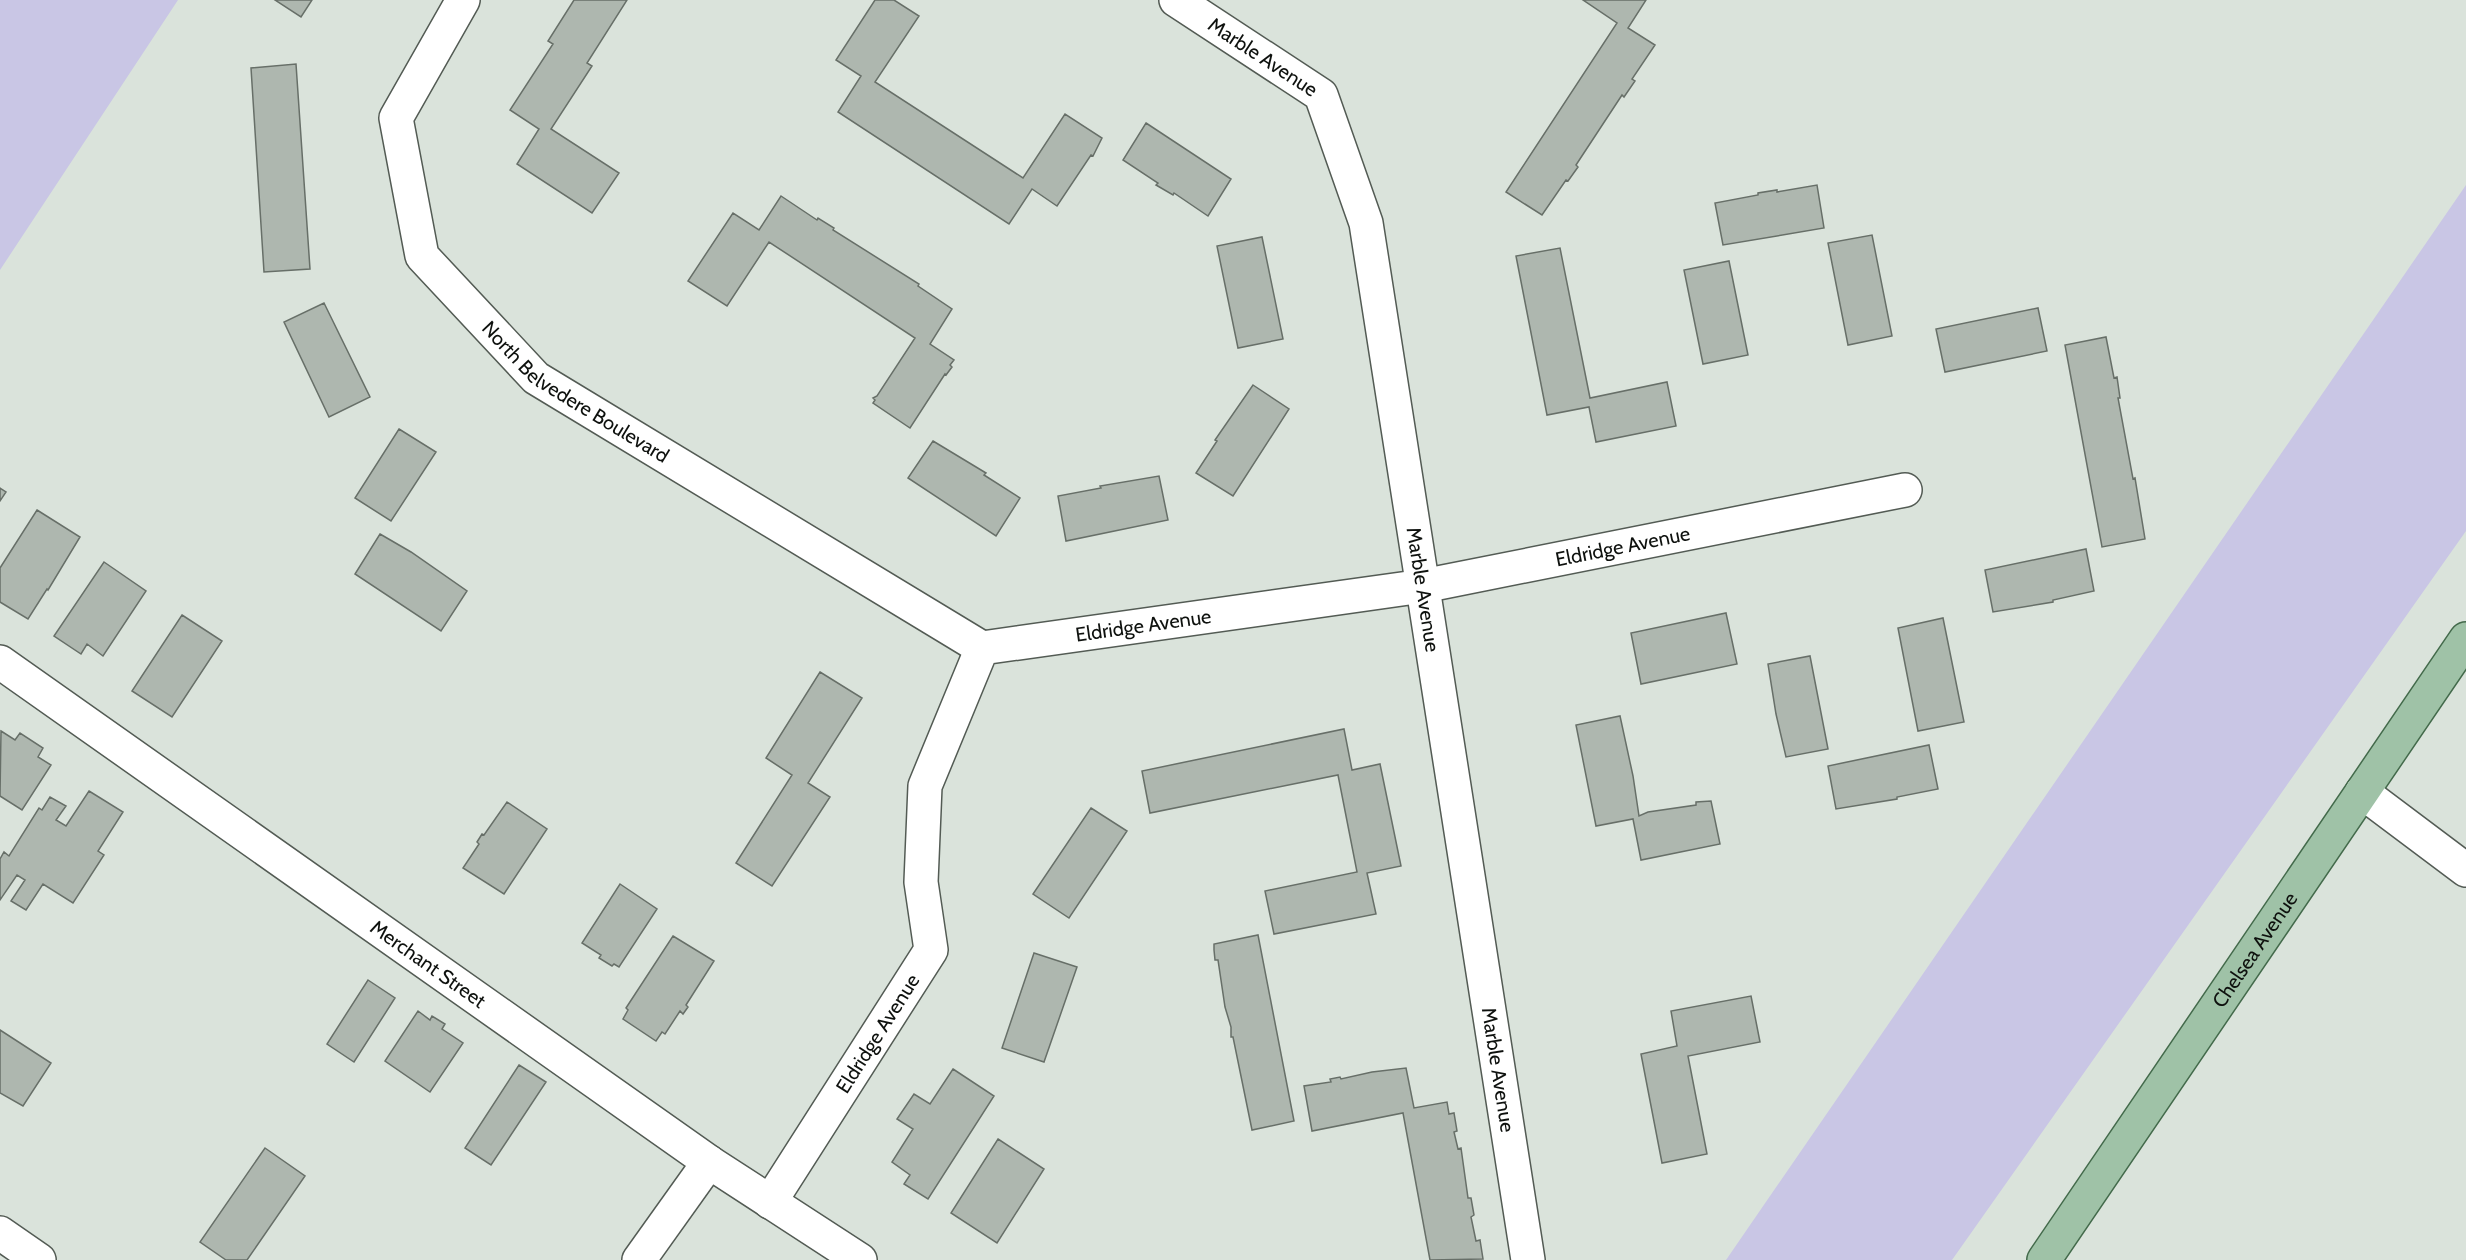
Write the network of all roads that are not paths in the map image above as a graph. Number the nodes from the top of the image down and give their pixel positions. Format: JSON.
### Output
{"nodes":[{"id":1,"x":462,"y":0,"type":"edge"},
{"id":2,"x":1176,"y":0,"type":"edge"},
{"id":3,"x":1905,"y":490,"type":"dead end"},
{"id":4,"x":1423,"y":586,"type":"junction"},
{"id":5,"x":2466,"y":639,"type":"edge"},
{"id":6,"x":982,"y":648,"type":"junction"},
{"id":7,"x":0,"y":662,"type":"edge"},
{"id":8,"x":2362,"y":792,"type":"junction"},
{"id":9,"x":2466,"y":870,"type":"edge"},
{"id":10,"x":709,"y":1162,"type":"junction"},
{"id":11,"x":770,"y":1202,"type":"junction"},
{"id":12,"x":0,"y":1233,"type":"edge"},
{"id":13,"x":39,"y":1260,"type":"edge"},
{"id":14,"x":639,"y":1260,"type":"edge"},
{"id":15,"x":860,"y":1260,"type":"edge"},
{"id":16,"x":1528,"y":1260,"type":"edge"},
{"id":17,"x":2043,"y":1260,"type":"edge"}],
"edges":[{"from":1,"to":6,"type":"street","name":"North Belvedere Boulevard"},
{"from":2,"to":4,"type":"street","name":"Marble Avenue"},
{"from":3,"to":4,"type":"street","name":"Eldridge Avenue"},
{"from":4,"to":6,"type":"street","name":"Eldridge Avenue"},
{"from":4,"to":16,"type":"street","name":"Marble Avenue"},
{"from":5,"to":8,"type":"main road","name":"Chelsea Avenue"},
{"from":6,"to":11,"type":"street","name":"Eldridge Avenue"},
{"from":7,"to":10,"type":"street","name":"Merchant Street"},
{"from":8,"to":9,"type":"street"},
{"from":8,"to":17,"type":"main road","name":"Chelsea Avenue"},
{"from":10,"to":11,"type":"street","name":"Merchant Street"},
{"from":10,"to":14,"type":"street"},
{"from":11,"to":15,"type":"street","name":"Merchant Street"},
{"from":12,"to":13,"type":"street"}]}
